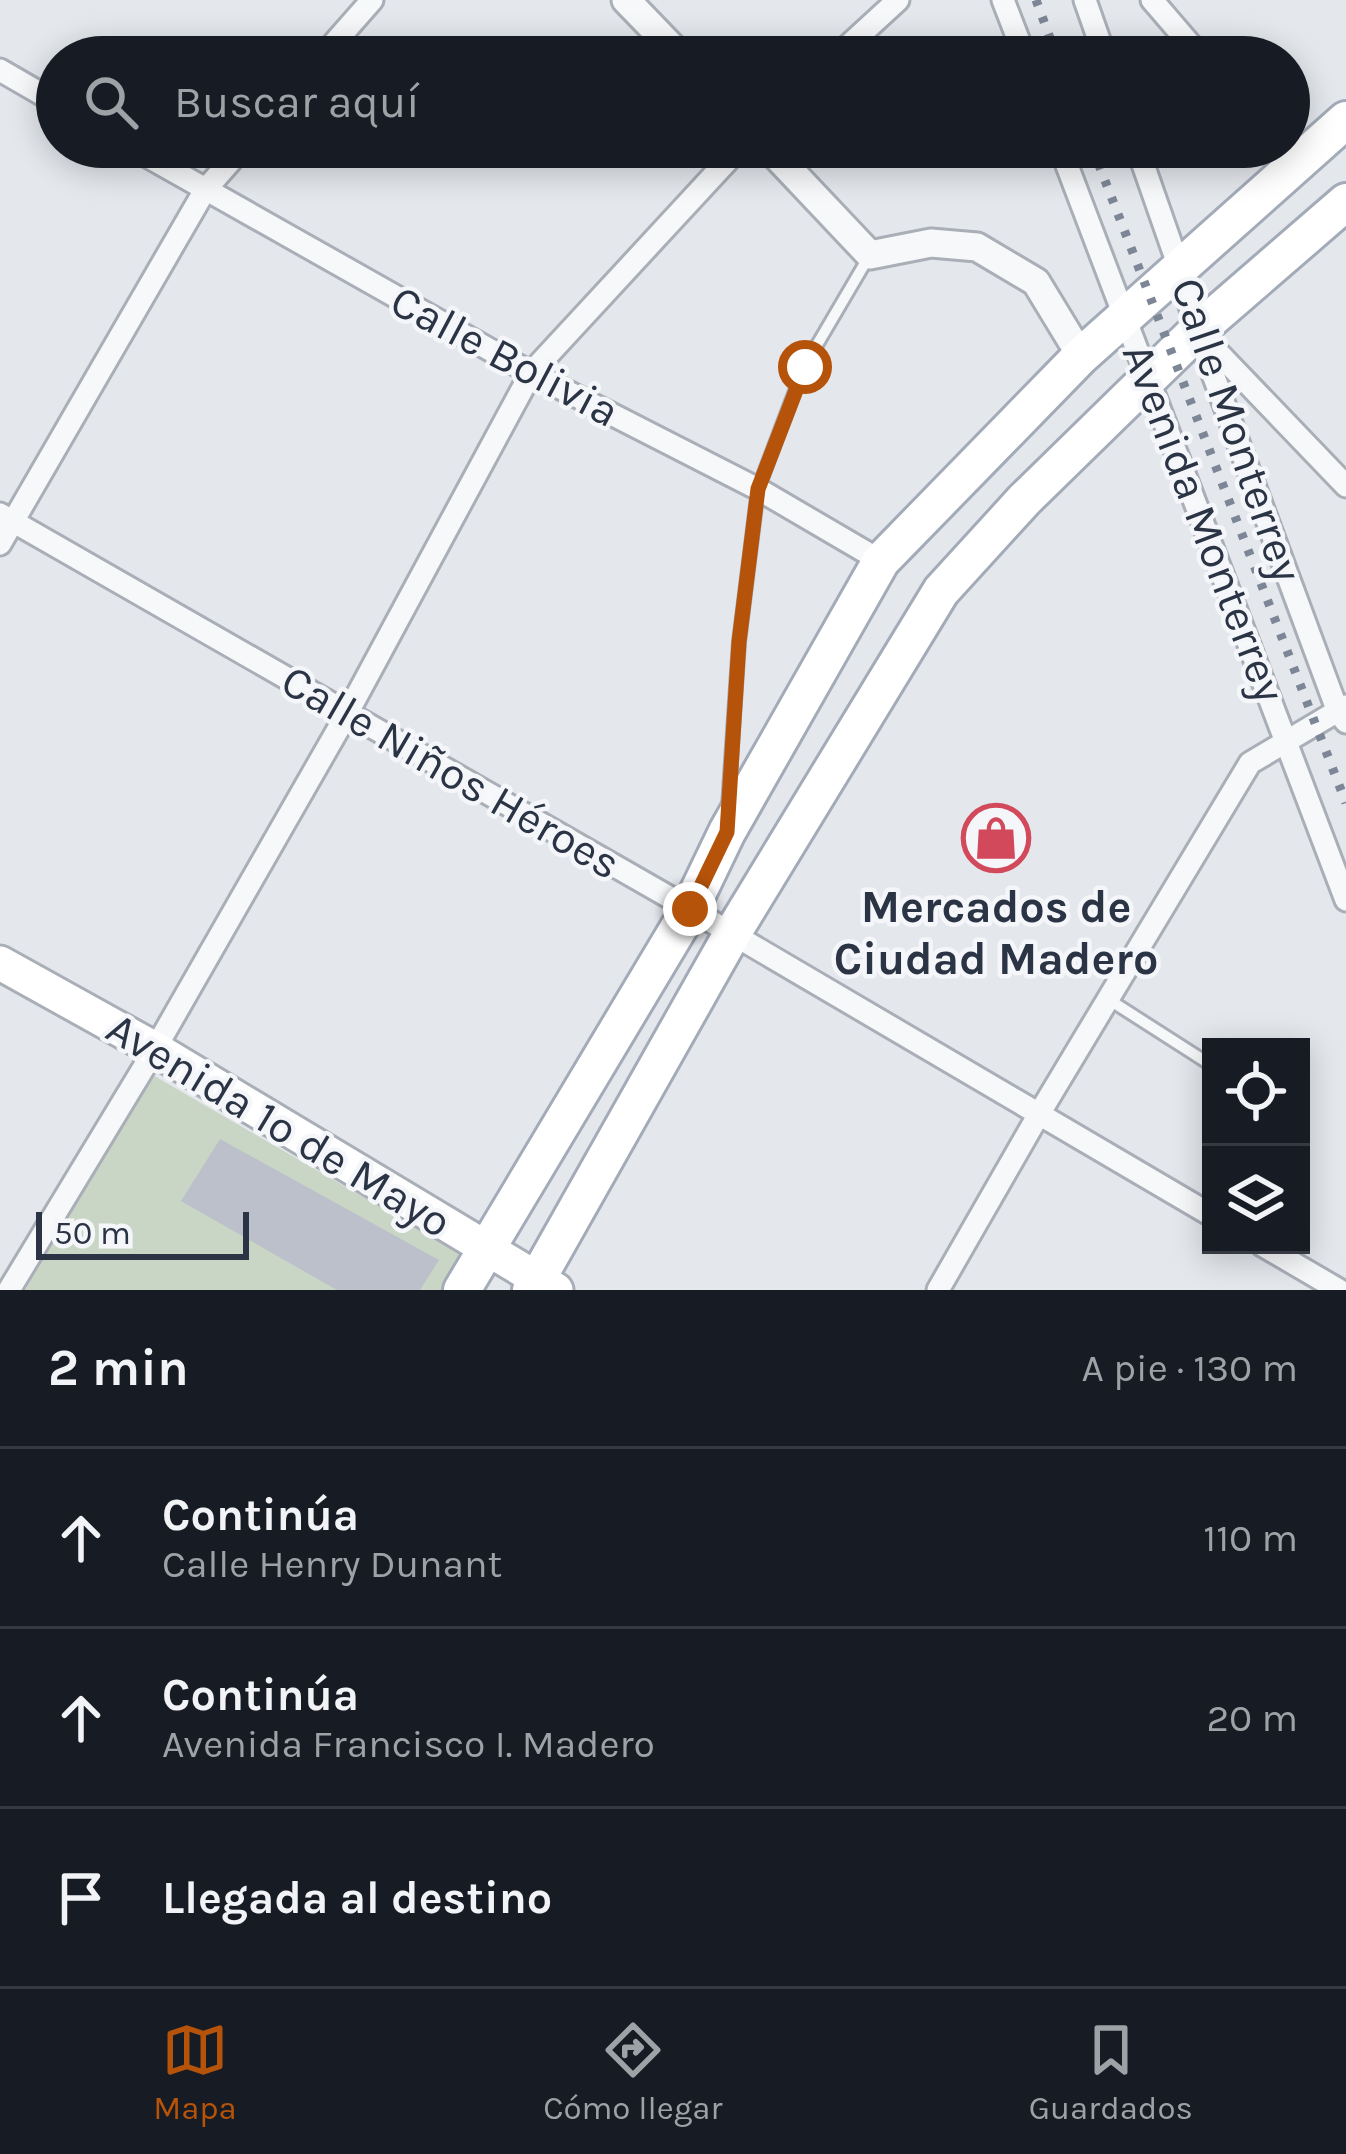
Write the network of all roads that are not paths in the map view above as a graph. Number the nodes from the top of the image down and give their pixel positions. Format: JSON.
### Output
{"nodes":[{"id":1,"x":372,"y":0,"type":"edge"},
{"id":2,"x":626,"y":0,"type":"edge"},
{"id":3,"x":898,"y":0,"type":"edge"},
{"id":4,"x":1003,"y":0,"type":"edge"},
{"id":5,"x":1084,"y":0,"type":"edge"},
{"id":6,"x":1152,"y":0,"type":"edge"},
{"id":7,"x":340,"y":36,"type":"edge"},
{"id":8,"x":661,"y":36,"type":"edge"},
{"id":9,"x":859,"y":36,"type":"edge"},
{"id":10,"x":1017,"y":36,"type":"edge"},
{"id":11,"x":1097,"y":36,"type":"edge"},
{"id":12,"x":1183,"y":36,"type":"edge"},
{"id":13,"x":0,"y":70,"type":"edge"},
{"id":14,"x":36,"y":91,"type":"edge"},
{"id":15,"x":1346,"y":120,"type":"edge"},
{"id":16,"x":1310,"y":143,"type":"edge"},
{"id":17,"x":167,"y":168,"type":"edge"},
{"id":18,"x":224,"y":168,"type":"edge"},
{"id":19,"x":721,"y":168,"type":"edge"},
{"id":20,"x":788,"y":168,"type":"edge"},
{"id":21,"x":1068,"y":168,"type":"edge"},
{"id":22,"x":1144,"y":168,"type":"edge"},
{"id":23,"x":1277,"y":168,"type":"edge"},
{"id":24,"x":205,"y":190,"type":"junction"},
{"id":25,"x":1344,"y":207,"type":"edge"},
{"id":26,"x":870,"y":255,"type":"junction"},
{"id":27,"x":1180,"y":270,"type":"junction"},
{"id":28,"x":1126,"y":317,"type":"junction"},
{"id":29,"x":1197,"y":331,"type":"junction"},
{"id":30,"x":1081,"y":356,"type":"junction"},
{"id":31,"x":531,"y":373,"type":"junction"},
{"id":32,"x":1148,"y":380,"type":"junction"},
{"id":33,"x":980,"y":459,"type":"junction"},
{"id":34,"x":1346,"y":486,"type":"edge"},
{"id":35,"x":758,"y":489,"type":"junction"},
{"id":36,"x":1024,"y":500,"type":"junction"},
{"id":37,"x":7,"y":518,"type":"edge"},
{"id":38,"x":0,"y":544,"type":"edge"},
{"id":39,"x":881,"y":561,"type":"junction"},
{"id":40,"x":348,"y":712,"type":"junction"},
{"id":41,"x":1343,"y":713,"type":"edge"},
{"id":42,"x":1287,"y":741,"type":"junction"},
{"id":43,"x":727,"y":832,"type":"junction"},
{"id":44,"x":1346,"y":900,"type":"edge"},
{"id":45,"x":690,"y":909,"type":"junction"},
{"id":46,"x":732,"y":934,"type":"junction"},
{"id":47,"x":0,"y":962,"type":"edge"},
{"id":48,"x":1108,"y":999,"type":"junction"},
{"id":49,"x":155,"y":1048,"type":"junction"},
{"id":50,"x":1202,"y":1059,"type":"edge"},
{"id":51,"x":1039,"y":1114,"type":"junction"},
{"id":52,"x":1202,"y":1210,"type":"edge"},
{"id":53,"x":486,"y":1248,"type":"junction"},
{"id":54,"x":1277,"y":1254,"type":"edge"},
{"id":55,"x":542,"y":1286,"type":"edge"},
{"id":56,"x":9,"y":1290,"type":"edge"},
{"id":57,"x":462,"y":1290,"type":"edge"},
{"id":58,"x":938,"y":1290,"type":"edge"},
{"id":59,"x":1339,"y":1290,"type":"edge"}],
"edges":[{"from":1,"to":7,"type":"street"},
{"from":2,"to":8,"type":"street"},
{"from":3,"to":9,"type":"street"},
{"from":4,"to":10,"type":"street"},
{"from":5,"to":11,"type":"street"},
{"from":6,"to":12,"type":"street"},
{"from":13,"to":14,"type":"street"},
{"from":15,"to":16,"type":"main road"},
{"from":17,"to":24,"type":"street","name":"Calle Bolivia"},
{"from":18,"to":24,"type":"street"},
{"from":19,"to":31,"type":"street"},
{"from":20,"to":26,"type":"street"},
{"from":21,"to":28,"type":"street","name":"Avenida Monterrey"},
{"from":22,"to":27,"type":"street","name":"Calle Monterrey"},
{"from":23,"to":27,"type":"main road"},
{"from":24,"to":31,"type":"street","name":"Calle Bolivia"},
{"from":24,"to":37,"type":"street"},
{"from":25,"to":29,"type":"main road"},
{"from":26,"to":30,"type":"street"},
{"from":26,"to":35,"type":"lane"},
{"from":27,"to":28,"type":"main road"},
{"from":27,"to":29,"type":"street","name":"Calle Monterrey"},
{"from":28,"to":30,"type":"main road"},
{"from":28,"to":32,"type":"street","name":"Avenida Monterrey"},
{"from":29,"to":32,"type":"main road"},
{"from":29,"to":34,"type":"street"},
{"from":29,"to":41,"type":"street","name":"Calle Monterrey"},
{"from":30,"to":33,"type":"main road"},
{"from":31,"to":35,"type":"street","name":"Calle Bolivia"},
{"from":31,"to":40,"type":"street"},
{"from":32,"to":36,"type":"main road"},
{"from":32,"to":42,"type":"street","name":"Avenida Monterrey"},
{"from":33,"to":36,"type":"main road"},
{"from":33,"to":39,"type":"main road"},
{"from":35,"to":39,"type":"street","name":"Calle Bolivia"},
{"from":35,"to":43,"type":"lane"},
{"from":36,"to":46,"type":"main road"},
{"from":37,"to":38,"type":"street"},
{"from":37,"to":40,"type":"street","name":"Calle Niños Héroes"},
{"from":39,"to":43,"type":"main road"},
{"from":40,"to":45,"type":"street","name":"Calle Niños Héroes"},
{"from":40,"to":49,"type":"street"},
{"from":41,"to":42,"type":"street"},
{"from":42,"to":44,"type":"street","name":"Avenida Monterrey"},
{"from":42,"to":48,"type":"street"},
{"from":43,"to":45,"type":"main road"},
{"from":45,"to":46,"type":"street","name":"Calle Niños Héroes"},
{"from":45,"to":53,"type":"main road"},
{"from":46,"to":51,"type":"street","name":"Calle Niños Héroes"},
{"from":46,"to":55,"type":"main road"},
{"from":47,"to":49,"type":"main road","name":"Avenida 1º de Mayo"},
{"from":48,"to":50,"type":"lane"},
{"from":48,"to":51,"type":"street"},
{"from":49,"to":53,"type":"main road","name":"Avenida 1º de Mayo"},
{"from":49,"to":56,"type":"street"},
{"from":51,"to":52,"type":"street","name":"Calle Niños Héroes"},
{"from":51,"to":58,"type":"street"},
{"from":53,"to":55,"type":"main road","name":"Avenida 1º de Mayo"},
{"from":53,"to":57,"type":"main road"},
{"from":54,"to":59,"type":"street"}]}
